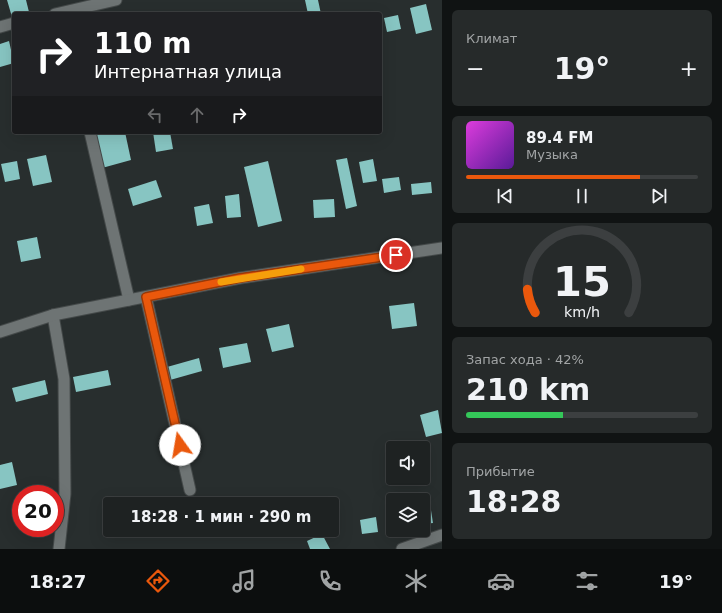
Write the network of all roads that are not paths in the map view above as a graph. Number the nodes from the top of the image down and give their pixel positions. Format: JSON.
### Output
{"nodes":[{"id":1,"x":116,"y":0,"type":"edge"},
{"id":2,"x":64,"y":12,"type":"edge"},
{"id":3,"x":12,"y":24,"type":"edge"},
{"id":4,"x":0,"y":27,"type":"edge"},
{"id":5,"x":90,"y":134,"type":"edge"},
{"id":6,"x":442,"y":248,"type":"edge"},
{"id":7,"x":146,"y":297,"type":"junction"},
{"id":8,"x":129,"y":300,"type":"junction"},
{"id":9,"x":53,"y":315,"type":"junction"},
{"id":10,"x":0,"y":332,"type":"edge"},
{"id":11,"x":190,"y":490,"type":"dead end"},
{"id":12,"x":442,"y":534,"type":"edge"},
{"id":13,"x":59,"y":549,"type":"edge"},
{"id":14,"x":402,"y":549,"type":"edge"}],
"edges":[{"from":1,"to":2,"type":"street"},
{"from":3,"to":4,"type":"street"},
{"from":5,"to":8,"type":"street"},
{"from":6,"to":7,"type":"street"},
{"from":7,"to":8,"type":"street"},
{"from":7,"to":11,"type":"street"},
{"from":8,"to":9,"type":"street"},
{"from":9,"to":10,"type":"street"},
{"from":9,"to":13,"type":"street"},
{"from":12,"to":14,"type":"street"}]}
